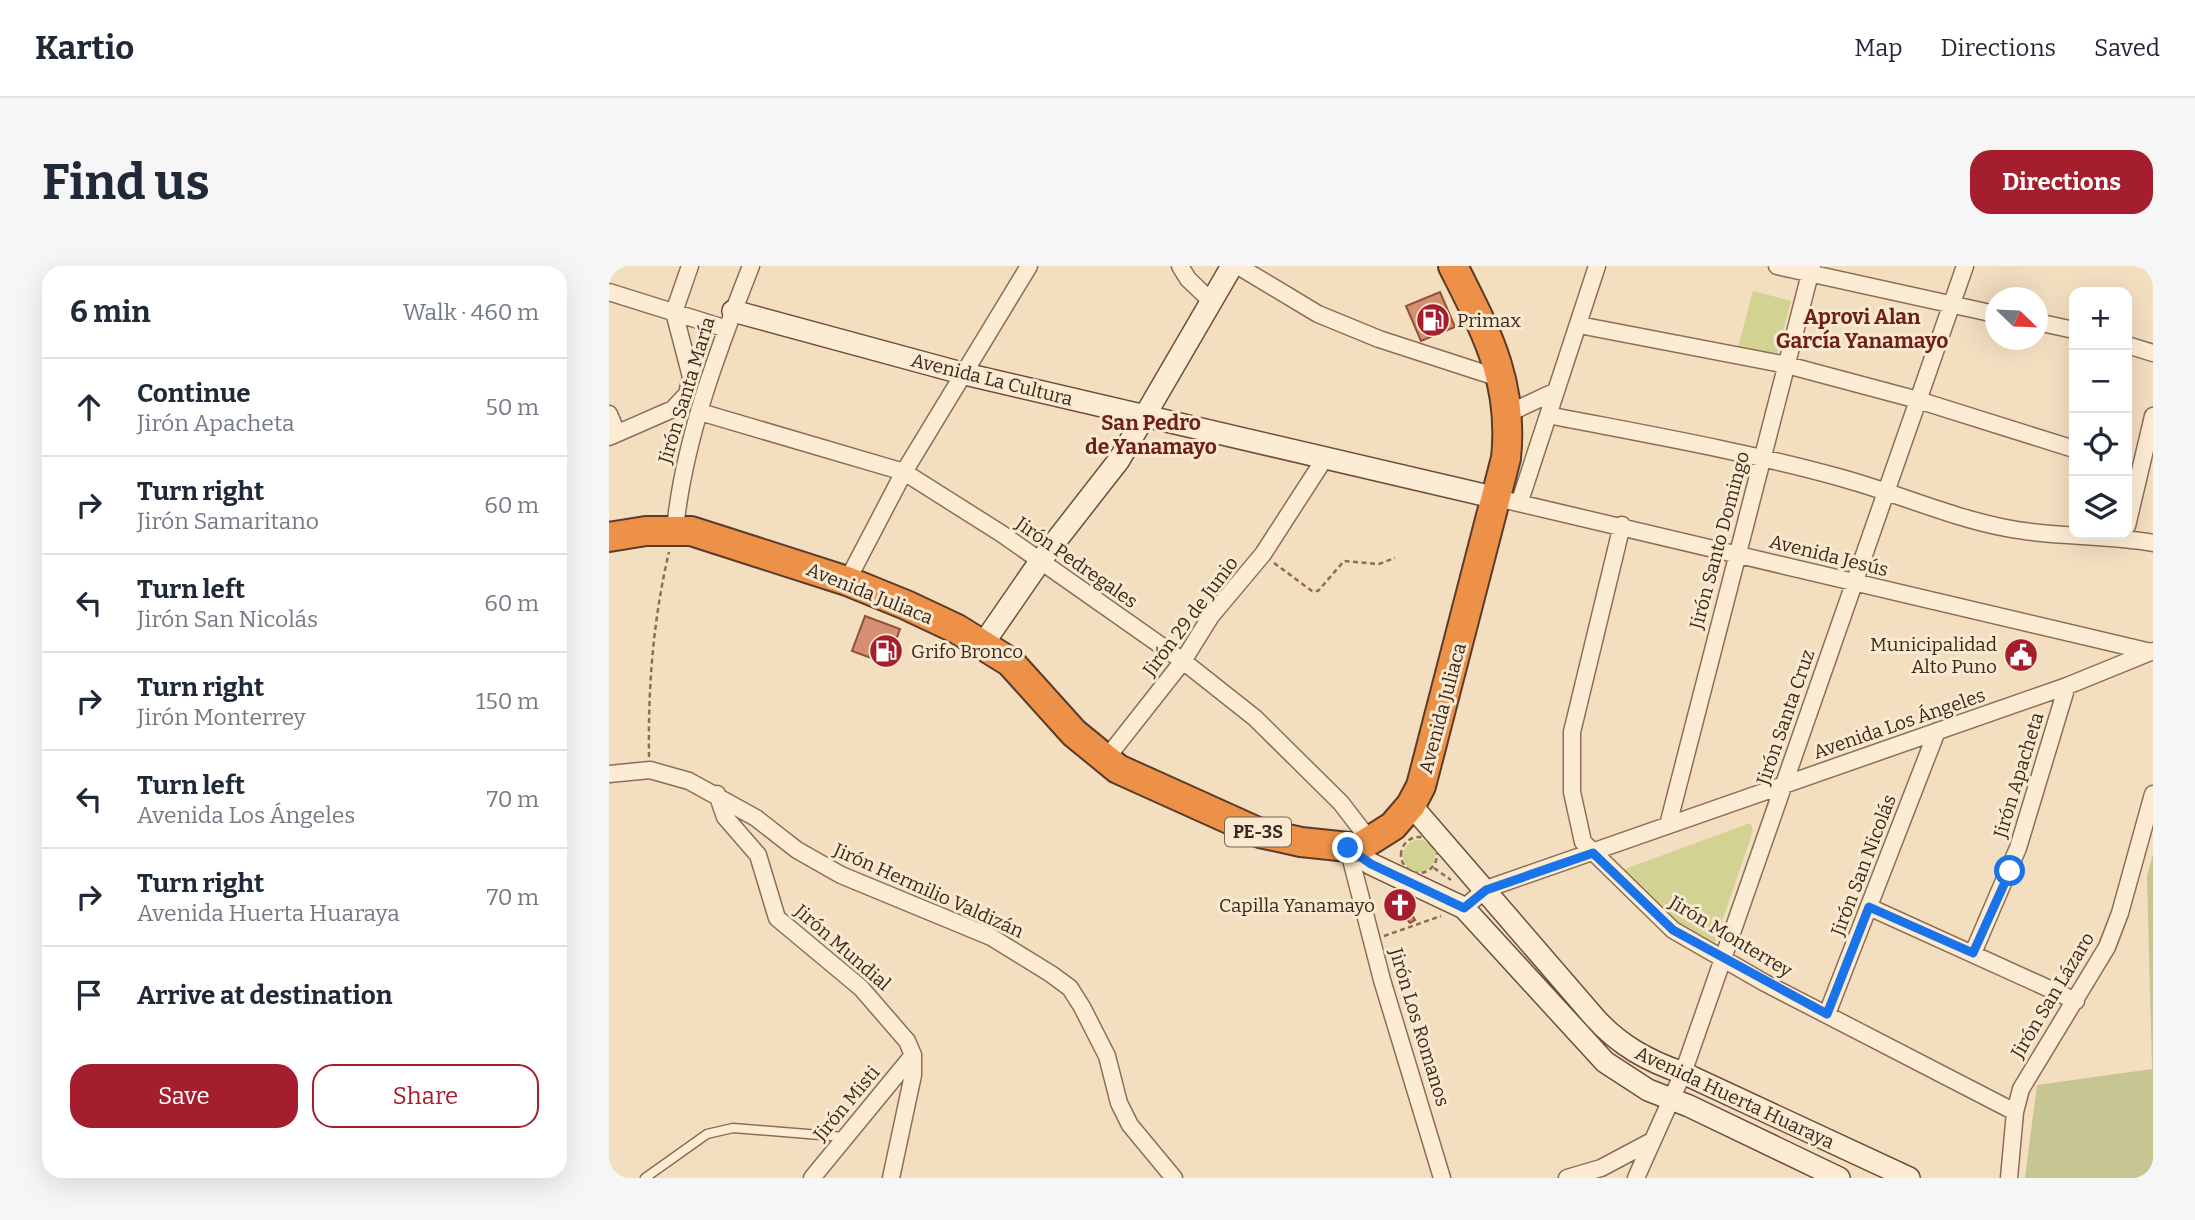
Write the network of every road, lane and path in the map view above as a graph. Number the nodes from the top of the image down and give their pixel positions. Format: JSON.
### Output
{"nodes":[{"id":1,"x":689,"y":266,"type":"edge"},
{"id":2,"x":751,"y":266,"type":"edge"},
{"id":3,"x":1030,"y":266,"type":"edge"},
{"id":4,"x":1180,"y":266,"type":"edge"},
{"id":5,"x":1232,"y":266,"type":"edge"},
{"id":6,"x":1238,"y":266,"type":"edge"},
{"id":7,"x":1453,"y":266,"type":"edge"},
{"id":8,"x":1597,"y":266,"type":"edge"},
{"id":9,"x":1777,"y":266,"type":"edge"},
{"id":10,"x":1965,"y":266,"type":"edge"},
{"id":11,"x":1811,"y":270,"type":"edge"},
{"id":12,"x":609,"y":292,"type":"edge"},
{"id":13,"x":1210,"y":301,"type":"junction"},
{"id":14,"x":1951,"y":306,"type":"junction"},
{"id":15,"x":674,"y":312,"type":"junction"},
{"id":16,"x":1985,"y":312,"type":"edge"},
{"id":17,"x":730,"y":320,"type":"junction"},
{"id":18,"x":2048,"y":324,"type":"edge"},
{"id":19,"x":1579,"y":325,"type":"junction"},
{"id":20,"x":2069,"y":329,"type":"edge"},
{"id":21,"x":2132,"y":347,"type":"edge"},
{"id":22,"x":2153,"y":354,"type":"edge"},
{"id":23,"x":1787,"y":365,"type":"junction"},
{"id":24,"x":965,"y":374,"type":"junction"},
{"id":25,"x":1502,"y":379,"type":"junction"},
{"id":26,"x":1556,"y":391,"type":"junction"},
{"id":27,"x":1918,"y":400,"type":"junction"},
{"id":28,"x":700,"y":412,"type":"junction"},
{"id":29,"x":1509,"y":413,"type":"junction"},
{"id":30,"x":609,"y":414,"type":"edge"},
{"id":31,"x":1145,"y":415,"type":"junction"},
{"id":32,"x":1548,"y":415,"type":"junction"},
{"id":33,"x":2153,"y":416,"type":"edge"},
{"id":34,"x":613,"y":435,"type":"edge"},
{"id":35,"x":2069,"y":447,"type":"edge"},
{"id":36,"x":1763,"y":457,"type":"junction"},
{"id":37,"x":1325,"y":458,"type":"junction"},
{"id":38,"x":904,"y":472,"type":"junction"},
{"id":39,"x":1887,"y":491,"type":"junction"},
{"id":40,"x":1508,"y":499,"type":"junction"},
{"id":41,"x":2132,"y":503,"type":"edge"},
{"id":42,"x":1622,"y":525,"type":"junction"},
{"id":43,"x":675,"y":529,"type":"junction"},
{"id":44,"x":2069,"y":533,"type":"edge"},
{"id":45,"x":2132,"y":535,"type":"edge"},
{"id":46,"x":609,"y":537,"type":"edge"},
{"id":47,"x":2153,"y":543,"type":"edge"},
{"id":48,"x":1737,"y":553,"type":"junction"},
{"id":49,"x":1263,"y":554,"type":"junction"},
{"id":50,"x":1395,"y":558,"type":"dead end"},
{"id":51,"x":1041,"y":560,"type":"junction"},
{"id":52,"x":847,"y":581,"type":"junction"},
{"id":53,"x":1853,"y":583,"type":"junction"},
{"id":54,"x":983,"y":644,"type":"junction"},
{"id":55,"x":2152,"y":651,"type":"edge"},
{"id":56,"x":1183,"y":661,"type":"junction"},
{"id":57,"x":2067,"y":686,"type":"junction"},
{"id":58,"x":1937,"y":732,"type":"junction"},
{"id":59,"x":1105,"y":760,"type":"junction"},
{"id":60,"x":650,"y":771,"type":"junction"},
{"id":61,"x":609,"y":774,"type":"edge"},
{"id":62,"x":1783,"y":785,"type":"junction"},
{"id":63,"x":717,"y":794,"type":"junction"},
{"id":64,"x":2153,"y":794,"type":"edge"},
{"id":65,"x":1411,"y":805,"type":"junction"},
{"id":66,"x":1668,"y":825,"type":"junction"},
{"id":67,"x":1359,"y":845,"type":"junction"},
{"id":68,"x":1593,"y":853,"type":"junction"},
{"id":69,"x":1433,"y":867,"type":"junction"},
{"id":70,"x":1451,"y":880,"type":"dead end"},
{"id":71,"x":1486,"y":890,"type":"junction"},
{"id":72,"x":1869,"y":907,"type":"junction"},
{"id":73,"x":1464,"y":908,"type":"junction"},
{"id":74,"x":1371,"y":941,"type":"junction"},
{"id":75,"x":1973,"y":953,"type":"junction"},
{"id":76,"x":1722,"y":956,"type":"junction"},
{"id":77,"x":2076,"y":1001,"type":"junction"},
{"id":78,"x":1827,"y":1014,"type":"junction"},
{"id":79,"x":913,"y":1055,"type":"junction"},
{"id":80,"x":1683,"y":1073,"type":"junction"},
{"id":81,"x":1671,"y":1098,"type":"junction"},
{"id":82,"x":2015,"y":1112,"type":"junction"},
{"id":83,"x":844,"y":1137,"type":"junction"},
{"id":84,"x":1652,"y":1141,"type":"junction"},
{"id":85,"x":645,"y":1178,"type":"edge"},
{"id":86,"x":811,"y":1178,"type":"edge"},
{"id":87,"x":891,"y":1178,"type":"edge"},
{"id":88,"x":1174,"y":1178,"type":"edge"},
{"id":89,"x":1443,"y":1178,"type":"edge"},
{"id":90,"x":1567,"y":1178,"type":"edge"},
{"id":91,"x":1636,"y":1178,"type":"edge"},
{"id":92,"x":1839,"y":1178,"type":"edge"},
{"id":93,"x":1909,"y":1178,"type":"edge"},
{"id":94,"x":2009,"y":1178,"type":"edge"}],
"edges":[{"from":1,"to":15,"type":"street"},
{"from":2,"to":17,"type":"street","name":"Jirón Santa María"},
{"from":3,"to":24,"type":"street"},
{"from":4,"to":13,"type":"street"},
{"from":5,"to":13,"type":"street"},
{"from":6,"to":25,"type":"street"},
{"from":7,"to":25,"type":"highway","name":"Avenida Juliaca"},
{"from":8,"to":19,"type":"street"},
{"from":9,"to":11,"type":"street"},
{"from":10,"to":14,"type":"street","name":"Jirón Santa Cruz"},
{"from":11,"to":14,"type":"street"},
{"from":11,"to":23,"type":"street","name":"Jirón Santo Domingo"},
{"from":12,"to":15,"type":"street"},
{"from":13,"to":31,"type":"street"},
{"from":14,"to":16,"type":"street"},
{"from":14,"to":27,"type":"street","name":"Jirón Santa Cruz"},
{"from":15,"to":17,"type":"street"},
{"from":15,"to":34,"type":"street"},
{"from":17,"to":24,"type":"street","name":"Avenida La Cultura"},
{"from":17,"to":28,"type":"street","name":"Jirón Santa María"},
{"from":18,"to":20,"type":"street"},
{"from":19,"to":23,"type":"street"},
{"from":19,"to":26,"type":"street"},
{"from":21,"to":22,"type":"street"},
{"from":23,"to":27,"type":"street"},
{"from":23,"to":36,"type":"street","name":"Jirón Santo Domingo"},
{"from":24,"to":31,"type":"street","name":"Avenida La Cultura"},
{"from":24,"to":38,"type":"street"},
{"from":25,"to":29,"type":"highway","name":"Avenida Juliaca"},
{"from":26,"to":29,"type":"street"},
{"from":26,"to":32,"type":"street"},
{"from":27,"to":35,"type":"street"},
{"from":27,"to":39,"type":"street","name":"Jirón Santa Cruz"},
{"from":28,"to":38,"type":"street","name":"Jirón Pedregales"},
{"from":28,"to":43,"type":"street","name":"Jirón Santa María"},
{"from":29,"to":40,"type":"highway","name":"Avenida Juliaca"},
{"from":30,"to":34,"type":"street"},
{"from":31,"to":37,"type":"street","name":"Avenida La Cultura"},
{"from":31,"to":51,"type":"street"},
{"from":32,"to":36,"type":"street"},
{"from":32,"to":40,"type":"street"},
{"from":33,"to":41,"type":"street"},
{"from":36,"to":39,"type":"street"},
{"from":36,"to":48,"type":"street","name":"Jirón Santo Domingo"},
{"from":37,"to":40,"type":"street","name":"Avenida La Cultura"},
{"from":37,"to":49,"type":"street","name":"Jirón 29 de Junio"},
{"from":38,"to":51,"type":"street","name":"Jirón Pedregales"},
{"from":38,"to":52,"type":"street"},
{"from":39,"to":44,"type":"street"},
{"from":39,"to":53,"type":"street","name":"Jirón Santa Cruz"},
{"from":40,"to":42,"type":"street","name":"Avenida Jesús"},
{"from":40,"to":65,"type":"highway","name":"Avenida Juliaca"},
{"from":42,"to":48,"type":"street","name":"Avenida Jesús"},
{"from":42,"to":68,"type":"street","name":"Jirón Monterrey"},
{"from":43,"to":46,"type":"highway","name":"Avenida Juliaca","number":"PE-3S"},
{"from":43,"to":52,"type":"highway","name":"Avenida Juliaca","number":"PE-3S"},
{"from":43,"to":60,"type":"path"},
{"from":45,"to":47,"type":"street"},
{"from":48,"to":53,"type":"street","name":"Avenida Jesús"},
{"from":48,"to":66,"type":"street","name":"Jirón Santo Domingo"},
{"from":49,"to":50,"type":"path"},
{"from":49,"to":56,"type":"street","name":"Jirón 29 de Junio"},
{"from":51,"to":54,"type":"street"},
{"from":51,"to":56,"type":"street","name":"Jirón Pedregales"},
{"from":52,"to":54,"type":"highway","name":"Avenida Juliaca","number":"PE-3S"},
{"from":53,"to":55,"type":"street","name":"Avenida Jesús"},
{"from":53,"to":62,"type":"street","name":"Jirón Santa Cruz"},
{"from":54,"to":59,"type":"highway","name":"Avenida Juliaca","number":"PE-3S"},
{"from":55,"to":57,"type":"street","name":"Avenida Los Ángeles"},
{"from":56,"to":59,"type":"street","name":"Jirón 29 de Junio"},
{"from":56,"to":67,"type":"street","name":"Jirón Pedregales"},
{"from":57,"to":58,"type":"street","name":"Avenida Los Ángeles"},
{"from":57,"to":75,"type":"street","name":"Jirón Apacheta"},
{"from":58,"to":62,"type":"street","name":"Avenida Los Ángeles"},
{"from":58,"to":72,"type":"street","name":"Jirón San Nicolás"},
{"from":59,"to":67,"type":"highway","name":"Avenida Juliaca","number":"PE-3S"},
{"from":60,"to":61,"type":"street","name":"Jirón Hermilio Valdizán"},
{"from":60,"to":63,"type":"street","name":"Jirón Hermilio Valdizán"},
{"from":62,"to":66,"type":"street","name":"Avenida Los Ángeles"},
{"from":62,"to":76,"type":"street","name":"Jirón Santa Cruz"},
{"from":63,"to":79,"type":"street","name":"Jirón Mundial"},
{"from":63,"to":88,"type":"street","name":"Jirón Hermilio Valdizán"},
{"from":64,"to":77,"type":"street","name":"Jirón San Lázaro"},
{"from":65,"to":67,"type":"highway","name":"Avenida Juliaca"},
{"from":65,"to":71,"type":"street","name":"Avenida Huerta Huaraya"},
{"from":66,"to":68,"type":"street","name":"Avenida Los Ángeles"},
{"from":67,"to":73,"type":"street","name":"Avenida Huerta Huaraya"},
{"from":67,"to":74,"type":"street","name":"Jirón Los Romanos"},
{"from":68,"to":71,"type":"street","name":"Avenida Los Ángeles"},
{"from":68,"to":76,"type":"street","name":"Jirón Monterrey"},
{"from":69,"to":69,"type":"path"},
{"from":69,"to":70,"type":"path"},
{"from":71,"to":73,"type":"street","name":"Avenida Los Ángeles"},
{"from":71,"to":80,"type":"street","name":"Avenida Huerta Huaraya"},
{"from":72,"to":75,"type":"street"},
{"from":72,"to":78,"type":"street","name":"Jirón San Nicolás"},
{"from":73,"to":74,"type":"path"},
{"from":73,"to":81,"type":"street","name":"Avenida Huerta Huaraya"},
{"from":74,"to":89,"type":"street","name":"Jirón Los Romanos"},
{"from":75,"to":77,"type":"street"},
{"from":76,"to":78,"type":"street","name":"Jirón Monterrey"},
{"from":76,"to":80,"type":"street","name":"Jirón Santa Cruz"},
{"from":77,"to":82,"type":"street","name":"Jirón San Lázaro"},
{"from":78,"to":82,"type":"street","name":"Jirón Monterrey"},
{"from":79,"to":83,"type":"street","name":"Jirón Misti"},
{"from":79,"to":87,"type":"street"},
{"from":80,"to":81,"type":"street","name":"Jirón Santa Cruz"},
{"from":80,"to":93,"type":"street","name":"Avenida Huerta Huaraya"},
{"from":81,"to":84,"type":"street","name":"Jirón Santa Cruz"},
{"from":81,"to":92,"type":"street","name":"Avenida Huerta Huaraya"},
{"from":82,"to":94,"type":"street","name":"Jirón San Lázaro"},
{"from":83,"to":85,"type":"lane"},
{"from":83,"to":86,"type":"street","name":"Jirón Misti"},
{"from":84,"to":90,"type":"street"},
{"from":84,"to":91,"type":"street","name":"Jirón Santa Cruz"}]}
